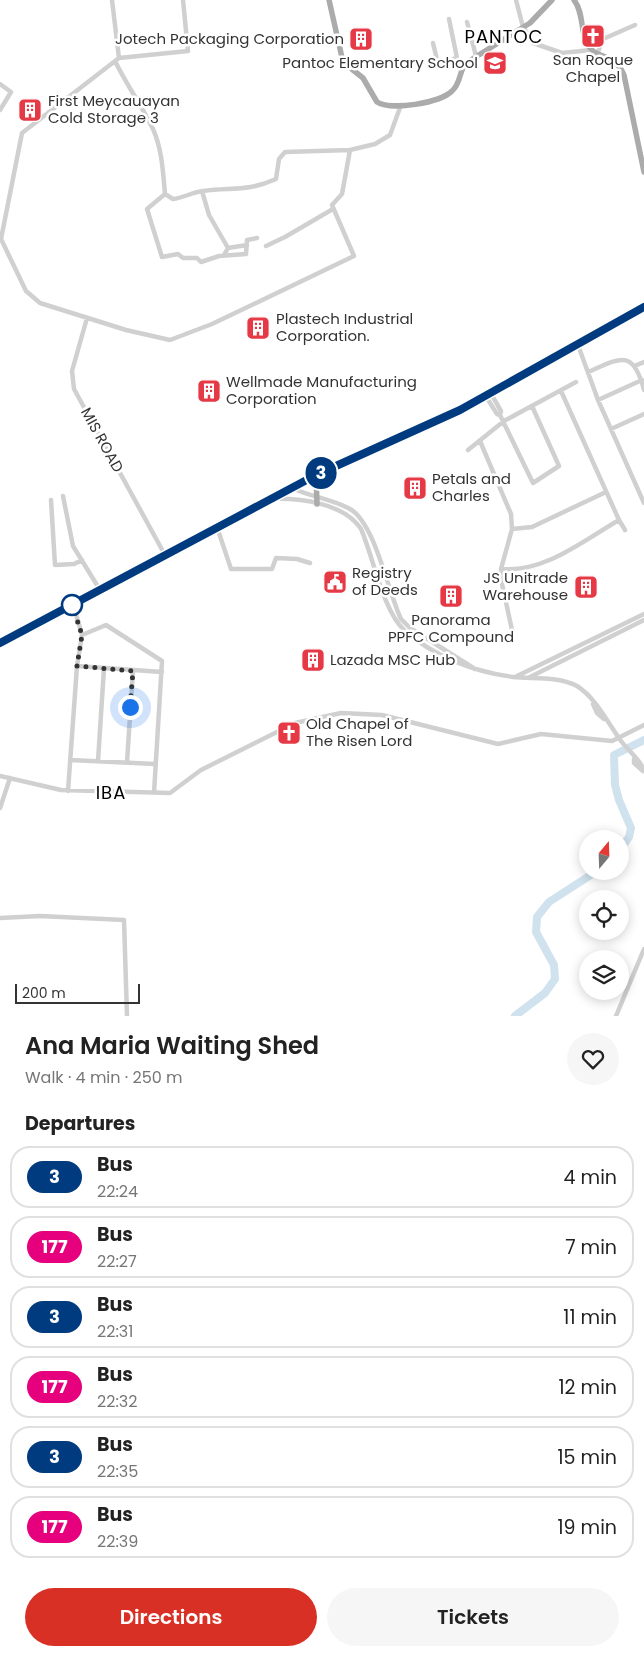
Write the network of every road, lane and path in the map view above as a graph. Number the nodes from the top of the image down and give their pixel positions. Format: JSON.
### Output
{"nodes":[{"id":1,"x":112,"y":0,"type":"edge"},
{"id":2,"x":183,"y":0,"type":"edge"},
{"id":3,"x":329,"y":0,"type":"edge"},
{"id":4,"x":516,"y":0,"type":"edge"},
{"id":5,"x":552,"y":0,"type":"edge"},
{"id":6,"x":574,"y":0,"type":"edge"},
{"id":7,"x":449,"y":19,"type":"dead end"},
{"id":8,"x":467,"y":22,"type":"dead end"},
{"id":9,"x":635,"y":24,"type":"dead end"},
{"id":10,"x":523,"y":27,"type":"junction"},
{"id":11,"x":433,"y":44,"type":"dead end"},
{"id":12,"x":592,"y":50,"type":"junction"},
{"id":13,"x":598,"y":52,"type":"junction"},
{"id":14,"x":476,"y":56,"type":"junction"},
{"id":15,"x":456,"y":58,"type":"junction"},
{"id":16,"x":117,"y":59,"type":"junction"},
{"id":17,"x":461,"y":70,"type":"junction"},
{"id":18,"x":0,"y":84,"type":"edge"},
{"id":19,"x":401,"y":105,"type":"junction"},
{"id":20,"x":0,"y":110,"type":"edge"},
{"id":21,"x":350,"y":150,"type":"junction"},
{"id":22,"x":644,"y":172,"type":"edge"},
{"id":23,"x":202,"y":191,"type":"junction"},
{"id":24,"x":165,"y":194,"type":"junction"},
{"id":25,"x":333,"y":210,"type":"junction"},
{"id":26,"x":257,"y":238,"type":"dead end"},
{"id":27,"x":247,"y":245,"type":"junction"},
{"id":28,"x":266,"y":246,"type":"dead end"},
{"id":29,"x":228,"y":248,"type":"junction"},
{"id":30,"x":224,"y":255,"type":"junction"},
{"id":31,"x":644,"y":301,"type":"edge"},
{"id":32,"x":643,"y":308,"type":"edge"},
{"id":33,"x":88,"y":318,"type":"junction"},
{"id":34,"x":578,"y":345,"type":"junction"},
{"id":35,"x":644,"y":362,"type":"edge"},
{"id":36,"x":634,"y":366,"type":"junction"},
{"id":37,"x":588,"y":372,"type":"junction"},
{"id":38,"x":642,"y":380,"type":"junction"},
{"id":39,"x":576,"y":382,"type":"dead end"},
{"id":40,"x":644,"y":390,"type":"edge"},
{"id":41,"x":561,"y":391,"type":"junction"},
{"id":42,"x":488,"y":394,"type":"junction"},
{"id":43,"x":598,"y":400,"type":"junction"},
{"id":44,"x":532,"y":406,"type":"junction"},
{"id":45,"x":644,"y":414,"type":"edge"},
{"id":46,"x":504,"y":421,"type":"junction"},
{"id":47,"x":611,"y":429,"type":"junction"},
{"id":48,"x":480,"y":441,"type":"junction"},
{"id":49,"x":468,"y":450,"type":"dead end"},
{"id":50,"x":316,"y":475,"type":"junction"},
{"id":51,"x":292,"y":488,"type":"junction"},
{"id":52,"x":606,"y":492,"type":"junction"},
{"id":53,"x":63,"y":496,"type":"dead end"},
{"id":54,"x":270,"y":499,"type":"junction"},
{"id":55,"x":51,"y":500,"type":"dead end"},
{"id":56,"x":317,"y":501,"type":"junction"},
{"id":57,"x":644,"y":503,"type":"edge"},
{"id":58,"x":619,"y":520,"type":"junction"},
{"id":59,"x":217,"y":527,"type":"junction"},
{"id":60,"x":512,"y":529,"type":"junction"},
{"id":61,"x":625,"y":530,"type":"dead end"},
{"id":62,"x":165,"y":555,"type":"junction"},
{"id":63,"x":82,"y":560,"type":"junction"},
{"id":64,"x":310,"y":563,"type":"dead end"},
{"id":65,"x":501,"y":569,"type":"junction"},
{"id":66,"x":100,"y":590,"type":"junction"},
{"id":67,"x":73,"y":604,"type":"junction"},
{"id":68,"x":644,"y":614,"type":"edge"},
{"id":69,"x":644,"y":620,"type":"edge"},
{"id":70,"x":611,"y":629,"type":"junction"},
{"id":71,"x":512,"y":630,"type":"dead end"},
{"id":72,"x":614,"y":634,"type":"junction"},
{"id":73,"x":82,"y":635,"type":"junction"},
{"id":74,"x":0,"y":643,"type":"edge"},
{"id":75,"x":548,"y":660,"type":"junction"},
{"id":76,"x":77,"y":666,"type":"junction"},
{"id":77,"x":552,"y":666,"type":"junction"},
{"id":78,"x":104,"y":668,"type":"junction"},
{"id":79,"x":544,"y":670,"type":"junction"},
{"id":80,"x":133,"y":671,"type":"junction"},
{"id":81,"x":162,"y":672,"type":"junction"},
{"id":82,"x":514,"y":677,"type":"junction"},
{"id":83,"x":529,"y":678,"type":"junction"},
{"id":84,"x":545,"y":680,"type":"junction"},
{"id":85,"x":644,"y":725,"type":"edge"},
{"id":86,"x":618,"y":738,"type":"junction"},
{"id":87,"x":70,"y":760,"type":"junction"},
{"id":88,"x":98,"y":761,"type":"junction"},
{"id":89,"x":127,"y":762,"type":"junction"},
{"id":90,"x":156,"y":764,"type":"junction"},
{"id":91,"x":643,"y":771,"type":"edge"},
{"id":92,"x":0,"y":776,"type":"edge"},
{"id":93,"x":10,"y":778,"type":"junction"},
{"id":94,"x":68,"y":791,"type":"junction"},
{"id":95,"x":154,"y":793,"type":"junction"},
{"id":96,"x":0,"y":808,"type":"edge"},
{"id":97,"x":0,"y":918,"type":"edge"},
{"id":98,"x":644,"y":949,"type":"edge"},
{"id":99,"x":128,"y":1016,"type":"edge"},
{"id":100,"x":616,"y":1016,"type":"edge"}],
"edges":[{"from":1,"to":16,"type":"street"},
{"from":2,"to":16,"type":"street"},
{"from":3,"to":19,"type":"main road"},
{"from":4,"to":10,"type":"street"},
{"from":5,"to":10,"type":"main road"},
{"from":6,"to":12,"type":"main road"},
{"from":7,"to":15,"type":"street"},
{"from":8,"to":14,"type":"street"},
{"from":9,"to":13,"type":"street"},
{"from":10,"to":12,"type":"street"},
{"from":10,"to":14,"type":"main road"},
{"from":11,"to":15,"type":"street"},
{"from":12,"to":13,"type":"main road"},
{"from":13,"to":22,"type":"main road"},
{"from":14,"to":17,"type":"main road"},
{"from":15,"to":17,"type":"street"},
{"from":16,"to":24,"type":"street"},
{"from":16,"to":33,"type":"street"},
{"from":17,"to":19,"type":"main road"},
{"from":18,"to":20,"type":"street"},
{"from":19,"to":21,"type":"street"},
{"from":21,"to":23,"type":"street"},
{"from":21,"to":25,"type":"street"},
{"from":23,"to":24,"type":"street"},
{"from":23,"to":29,"type":"street"},
{"from":24,"to":30,"type":"street"},
{"from":25,"to":28,"type":"street"},
{"from":25,"to":33,"type":"street"},
{"from":26,"to":27,"type":"street"},
{"from":27,"to":29,"type":"street"},
{"from":27,"to":30,"type":"street"},
{"from":29,"to":30,"type":"street"},
{"from":31,"to":32,"type":"main road"},
{"from":32,"to":34,"type":"main road"},
{"from":33,"to":62,"type":"street","name":"MIS ROAD"},
{"from":34,"to":37,"type":"street"},
{"from":34,"to":42,"type":"main road"},
{"from":35,"to":36,"type":"street"},
{"from":36,"to":37,"type":"street"},
{"from":36,"to":38,"type":"street"},
{"from":37,"to":43,"type":"street"},
{"from":38,"to":40,"type":"street"},
{"from":38,"to":43,"type":"street"},
{"from":39,"to":41,"type":"street"},
{"from":41,"to":44,"type":"street"},
{"from":41,"to":52,"type":"street"},
{"from":42,"to":46,"type":"street"},
{"from":42,"to":50,"type":"main road"},
{"from":43,"to":47,"type":"street"},
{"from":44,"to":46,"type":"street"},
{"from":44,"to":46,"type":"street"},
{"from":45,"to":47,"type":"street"},
{"from":46,"to":48,"type":"street"},
{"from":47,"to":57,"type":"street"},
{"from":48,"to":49,"type":"street"},
{"from":48,"to":60,"type":"street"},
{"from":50,"to":51,"type":"main road"},
{"from":50,"to":56,"type":"main road"},
{"from":51,"to":54,"type":"main road"},
{"from":51,"to":56,"type":"street"},
{"from":52,"to":58,"type":"street"},
{"from":52,"to":60,"type":"street"},
{"from":53,"to":63,"type":"street"},
{"from":54,"to":56,"type":"street"},
{"from":54,"to":59,"type":"main road"},
{"from":55,"to":63,"type":"street"},
{"from":56,"to":82,"type":"street"},
{"from":58,"to":61,"type":"street"},
{"from":58,"to":65,"type":"street"},
{"from":59,"to":62,"type":"main road"},
{"from":59,"to":64,"type":"street"},
{"from":60,"to":65,"type":"street"},
{"from":62,"to":66,"type":"main road"},
{"from":63,"to":66,"type":"street"},
{"from":65,"to":71,"type":"street"},
{"from":66,"to":67,"type":"main road"},
{"from":67,"to":73,"type":"street"},
{"from":67,"to":74,"type":"main road"},
{"from":68,"to":70,"type":"street"},
{"from":69,"to":72,"type":"street"},
{"from":70,"to":72,"type":"street"},
{"from":70,"to":75,"type":"street"},
{"from":72,"to":77,"type":"street"},
{"from":73,"to":76,"type":"street"},
{"from":73,"to":81,"type":"street"},
{"from":75,"to":77,"type":"street"},
{"from":75,"to":82,"type":"street"},
{"from":76,"to":78,"type":"street"},
{"from":76,"to":87,"type":"street"},
{"from":77,"to":79,"type":"street"},
{"from":78,"to":80,"type":"street"},
{"from":78,"to":88,"type":"street"},
{"from":79,"to":83,"type":"street"},
{"from":79,"to":84,"type":"street"},
{"from":80,"to":81,"type":"street"},
{"from":80,"to":89,"type":"street"},
{"from":81,"to":90,"type":"street"},
{"from":82,"to":83,"type":"street"},
{"from":83,"to":84,"type":"street"},
{"from":84,"to":86,"type":"street"},
{"from":85,"to":86,"type":"street"},
{"from":86,"to":91,"type":"street"},
{"from":86,"to":95,"type":"street"},
{"from":87,"to":88,"type":"street"},
{"from":87,"to":94,"type":"street"},
{"from":88,"to":89,"type":"street"},
{"from":89,"to":90,"type":"street"},
{"from":90,"to":95,"type":"street"},
{"from":92,"to":93,"type":"street"},
{"from":93,"to":94,"type":"street"},
{"from":93,"to":96,"type":"street"},
{"from":94,"to":95,"type":"street"},
{"from":97,"to":99,"type":"street"},
{"from":98,"to":100,"type":"street"}]}
